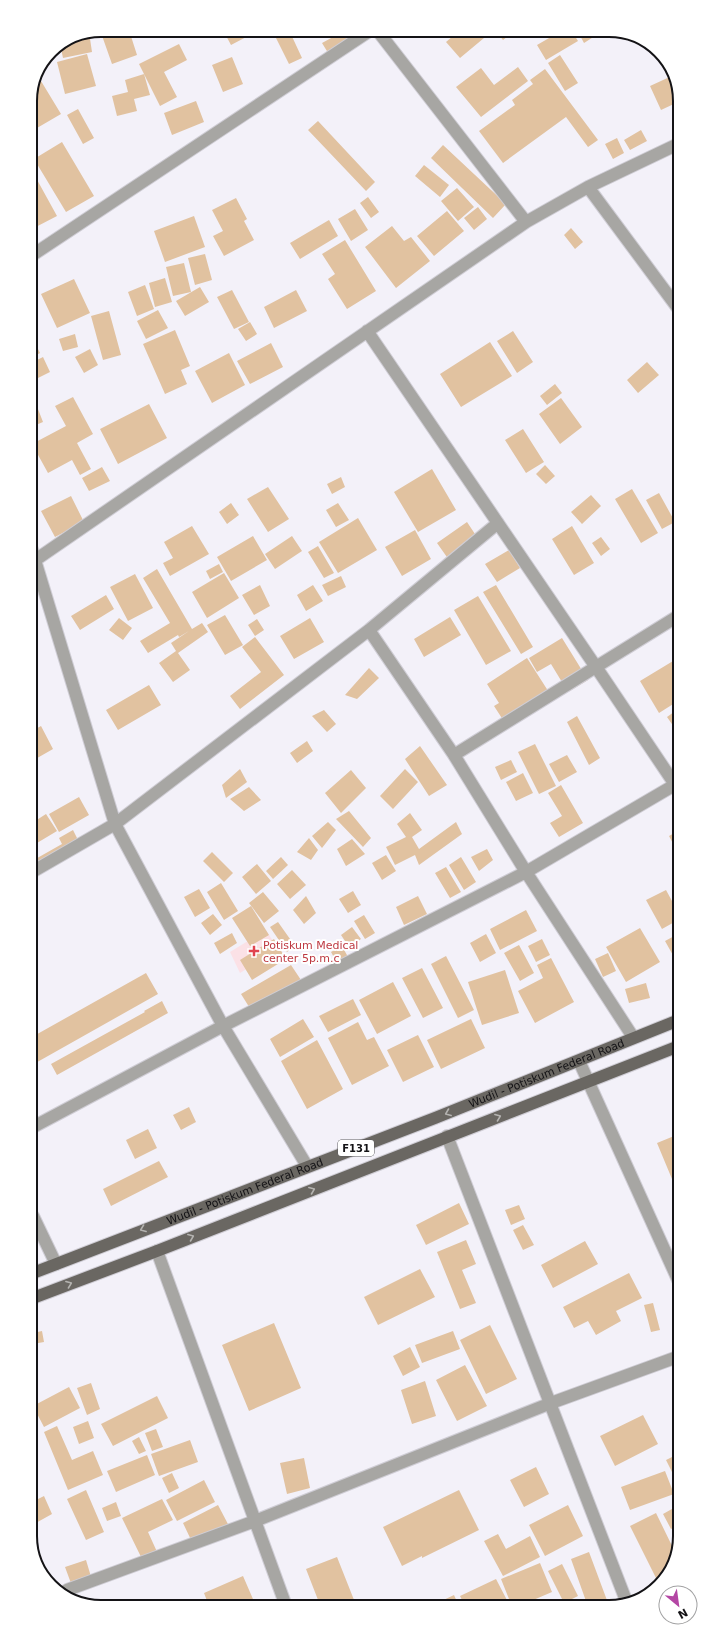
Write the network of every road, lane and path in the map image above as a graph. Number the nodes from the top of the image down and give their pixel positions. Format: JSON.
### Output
{"nodes":[{"id":1,"x":360,"y":37,"type":"edge"},
{"id":2,"x":382,"y":37,"type":"edge"},
{"id":3,"x":673,"y":146,"type":"edge"},
{"id":4,"x":588,"y":187,"type":"junction"},
{"id":5,"x":526,"y":222,"type":"junction"},
{"id":6,"x":37,"y":251,"type":"edge"},
{"id":7,"x":673,"y":302,"type":"edge"},
{"id":8,"x":367,"y":331,"type":"junction"},
{"id":9,"x":498,"y":523,"type":"junction"},
{"id":10,"x":37,"y":559,"type":"edge"},
{"id":11,"x":37,"y":571,"type":"edge"},
{"id":12,"x":673,"y":619,"type":"edge"},
{"id":13,"x":369,"y":630,"type":"junction"},
{"id":14,"x":596,"y":667,"type":"junction"},
{"id":15,"x":454,"y":756,"type":"junction"},
{"id":16,"x":673,"y":780,"type":"edge"},
{"id":17,"x":673,"y":788,"type":"edge"},
{"id":18,"x":115,"y":824,"type":"junction"},
{"id":19,"x":37,"y":869,"type":"edge"},
{"id":20,"x":526,"y":872,"type":"junction"},
{"id":21,"x":673,"y":1022,"type":"edge"},
{"id":22,"x":224,"y":1026,"type":"junction"},
{"id":23,"x":633,"y":1037,"type":"junction"},
{"id":24,"x":673,"y":1048,"type":"edge"},
{"id":25,"x":579,"y":1061,"type":"junction"},
{"id":26,"x":590,"y":1082,"type":"junction"},
{"id":27,"x":37,"y":1125,"type":"edge"},
{"id":28,"x":447,"y":1136,"type":"junction"},
{"id":29,"x":307,"y":1166,"type":"junction"},
{"id":30,"x":37,"y":1224,"type":"edge"},
{"id":31,"x":157,"y":1251,"type":"junction"},
{"id":32,"x":56,"y":1264,"type":"junction"},
{"id":33,"x":673,"y":1269,"type":"edge"},
{"id":34,"x":37,"y":1271,"type":"edge"},
{"id":35,"x":37,"y":1296,"type":"edge"},
{"id":36,"x":673,"y":1359,"type":"edge"},
{"id":37,"x":550,"y":1403,"type":"junction"},
{"id":38,"x":255,"y":1521,"type":"junction"},
{"id":39,"x":67,"y":1590,"type":"dead end"},
{"id":40,"x":625,"y":1598,"type":"edge"},
{"id":41,"x":284,"y":1600,"type":"edge"}],
"edges":[{"from":1,"to":6,"type":"street"},
{"from":2,"to":5,"type":"street"},
{"from":3,"to":4,"type":"street"},
{"from":4,"to":5,"type":"street"},
{"from":4,"to":7,"type":"street"},
{"from":5,"to":8,"type":"street"},
{"from":8,"to":9,"type":"street"},
{"from":8,"to":10,"type":"street"},
{"from":9,"to":13,"type":"street"},
{"from":9,"to":14,"type":"street"},
{"from":11,"to":18,"type":"street"},
{"from":12,"to":14,"type":"street"},
{"from":13,"to":15,"type":"street"},
{"from":13,"to":18,"type":"street"},
{"from":14,"to":15,"type":"street"},
{"from":14,"to":16,"type":"street"},
{"from":15,"to":20,"type":"street"},
{"from":17,"to":20,"type":"street"},
{"from":18,"to":19,"type":"street"},
{"from":18,"to":22,"type":"street"},
{"from":20,"to":22,"type":"street"},
{"from":20,"to":23,"type":"street"},
{"from":21,"to":23,"type":"main road","name":"Wudil - Potiskum Federal Road","number":"F131"},
{"from":22,"to":27,"type":"street"},
{"from":22,"to":29,"type":"street"},
{"from":23,"to":25,"type":"main road","name":"Wudil - Potiskum Federal Road","number":"F131"},
{"from":24,"to":26,"type":"main road","name":"Wudil - Potiskum Federal Road","number":"F131"},
{"from":25,"to":26,"type":"street"},
{"from":25,"to":29,"type":"main road","name":"Wudil - Potiskum Federal Road","number":"F131","one_way":true},
{"from":28,"to":26,"type":"main road","name":"Wudil - Potiskum Federal Road","number":"F131","one_way":true},
{"from":26,"to":33,"type":"street"},
{"from":31,"to":28,"type":"main road","name":"Wudil - Potiskum Federal Road","number":"F131","one_way":true},
{"from":28,"to":37,"type":"street"},
{"from":29,"to":32,"type":"main road","name":"Wudil - Potiskum Federal Road","number":"F131","one_way":true},
{"from":30,"to":32,"type":"street"},
{"from":35,"to":31,"type":"main road","name":"Wudil - Potiskum Federal Road","number":"F131","one_way":true},
{"from":31,"to":38,"type":"street"},
{"from":32,"to":34,"type":"main road","name":"Wudil - Potiskum Federal Road","number":"F131"},
{"from":36,"to":37,"type":"street"},
{"from":37,"to":38,"type":"street"},
{"from":37,"to":40,"type":"street"},
{"from":38,"to":39,"type":"street"},
{"from":38,"to":41,"type":"street"}]}
